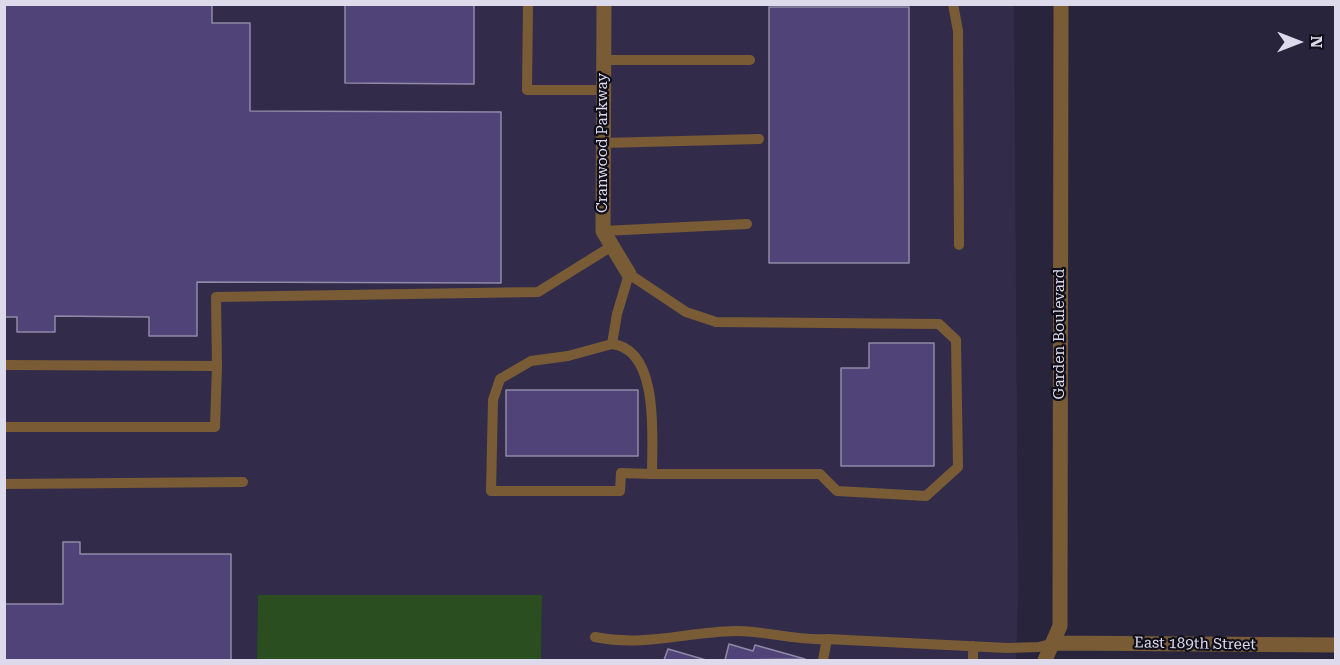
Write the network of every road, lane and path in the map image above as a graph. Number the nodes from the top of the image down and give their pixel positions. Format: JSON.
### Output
{"nodes":[{"id":1,"x":528,"y":4,"type":"edge"},
{"id":2,"x":604,"y":4,"type":"edge"},
{"id":3,"x":953,"y":4,"type":"edge"},
{"id":4,"x":1061,"y":4,"type":"edge"},
{"id":5,"x":603,"y":60,"type":"junction"},
{"id":6,"x":750,"y":60,"type":"dead end"},
{"id":7,"x":603,"y":90,"type":"junction"},
{"id":8,"x":759,"y":139,"type":"dead end"},
{"id":9,"x":603,"y":143,"type":"junction"},
{"id":10,"x":747,"y":225,"type":"dead end"},
{"id":11,"x":603,"y":231,"type":"junction"},
{"id":12,"x":959,"y":245,"type":"dead end"},
{"id":13,"x":612,"y":246,"type":"junction"},
{"id":14,"x":628,"y":274,"type":"junction"},
{"id":15,"x":612,"y":344,"type":"junction"},
{"id":16,"x":4,"y":365,"type":"edge"},
{"id":17,"x":217,"y":366,"type":"junction"},
{"id":18,"x":4,"y":427,"type":"edge"},
{"id":19,"x":652,"y":474,"type":"junction"},
{"id":20,"x":243,"y":482,"type":"dead end"},
{"id":21,"x":4,"y":484,"type":"edge"},
{"id":22,"x":595,"y":637,"type":"dead end"},
{"id":23,"x":827,"y":639,"type":"junction"},
{"id":24,"x":1054,"y":643,"type":"junction"},
{"id":25,"x":1335,"y":645,"type":"edge"},
{"id":26,"x":973,"y":646,"type":"junction"},
{"id":27,"x":823,"y":660,"type":"edge"},
{"id":28,"x":973,"y":660,"type":"edge"},
{"id":29,"x":1045,"y":660,"type":"edge"}],
"edges":[{"from":1,"to":7,"type":"lane"},
{"from":2,"to":5,"type":"street","name":"Cranwood Parkway"},
{"from":3,"to":12,"type":"lane"},
{"from":4,"to":24,"type":"street","name":"Garden Boulevard"},
{"from":5,"to":6,"type":"lane"},
{"from":5,"to":7,"type":"street","name":"Cranwood Parkway"},
{"from":7,"to":9,"type":"street","name":"Cranwood Parkway"},
{"from":8,"to":9,"type":"lane"},
{"from":9,"to":11,"type":"street","name":"Cranwood Parkway"},
{"from":10,"to":11,"type":"lane"},
{"from":11,"to":13,"type":"street","name":"Cranwood Parkway"},
{"from":13,"to":14,"type":"street","name":"Cranwood Parkway"},
{"from":13,"to":17,"type":"lane"},
{"from":14,"to":15,"type":"lane"},
{"from":14,"to":19,"type":"lane"},
{"from":15,"to":19,"type":"lane"},
{"from":15,"to":19,"type":"lane"},
{"from":16,"to":17,"type":"lane"},
{"from":17,"to":18,"type":"lane"},
{"from":20,"to":21,"type":"lane"},
{"from":22,"to":23,"type":"lane"},
{"from":23,"to":26,"type":"lane"},
{"from":23,"to":27,"type":"lane"},
{"from":24,"to":25,"type":"street","name":"East 189th Street"},
{"from":24,"to":26,"type":"lane"},
{"from":24,"to":29,"type":"street","name":"Garden Boulevard"},
{"from":26,"to":28,"type":"lane"}]}
